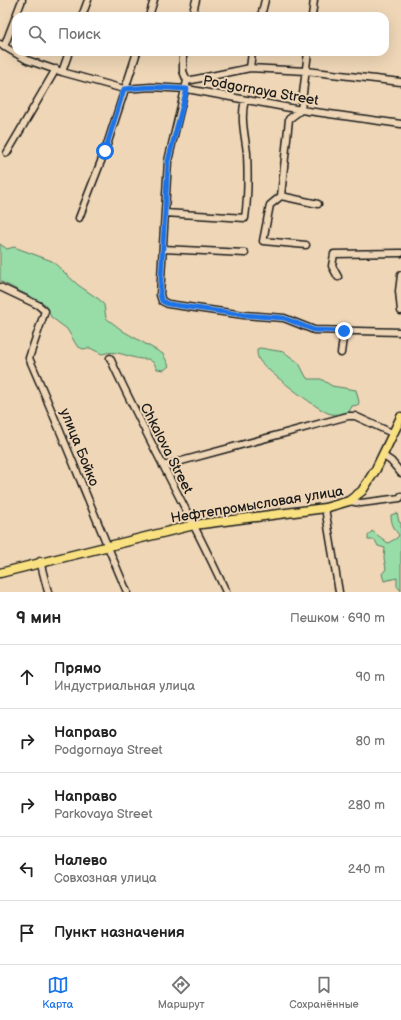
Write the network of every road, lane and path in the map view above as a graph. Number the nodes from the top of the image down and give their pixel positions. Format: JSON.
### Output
{"nodes":[{"id":1,"x":22,"y":0,"type":"edge"},
{"id":2,"x":88,"y":0,"type":"edge"},
{"id":3,"x":154,"y":0,"type":"edge"},
{"id":4,"x":196,"y":0,"type":"edge"},
{"id":5,"x":265,"y":0,"type":"edge"},
{"id":6,"x":314,"y":0,"type":"edge"},
{"id":7,"x":17,"y":12,"type":"edge"},
{"id":8,"x":84,"y":12,"type":"edge"},
{"id":9,"x":150,"y":12,"type":"edge"},
{"id":10,"x":193,"y":12,"type":"edge"},
{"id":11,"x":262,"y":12,"type":"edge"},
{"id":12,"x":312,"y":12,"type":"edge"},
{"id":13,"x":12,"y":22,"type":"edge"},
{"id":14,"x":2,"y":45,"type":"edge"},
{"id":15,"x":12,"y":51,"type":"edge"},
{"id":16,"x":20,"y":56,"type":"edge"},
{"id":17,"x":67,"y":56,"type":"edge"},
{"id":18,"x":136,"y":56,"type":"edge"},
{"id":19,"x":183,"y":56,"type":"edge"},
{"id":20,"x":252,"y":56,"type":"edge"},
{"id":21,"x":308,"y":56,"type":"edge"},
{"id":22,"x":250,"y":68,"type":"junction"},
{"id":23,"x":59,"y":70,"type":"junction"},
{"id":24,"x":306,"y":71,"type":"junction"},
{"id":25,"x":188,"y":81,"type":"junction"},
{"id":26,"x":401,"y":82,"type":"edge"},
{"id":27,"x":124,"y":89,"type":"junction"},
{"id":28,"x":187,"y":89,"type":"junction"},
{"id":29,"x":245,"y":100,"type":"junction"},
{"id":30,"x":301,"y":110,"type":"junction"},
{"id":31,"x":401,"y":124,"type":"edge"},
{"id":32,"x":7,"y":153,"type":"dead end"},
{"id":33,"x":281,"y":196,"type":"junction"},
{"id":34,"x":318,"y":204,"type":"dead end"},
{"id":35,"x":165,"y":213,"type":"junction"},
{"id":36,"x":79,"y":218,"type":"dead end"},
{"id":37,"x":306,"y":245,"type":"dead end"},
{"id":38,"x":163,"y":249,"type":"junction"},
{"id":39,"x":245,"y":253,"type":"dead end"},
{"id":40,"x":401,"y":253,"type":"edge"},
{"id":41,"x":338,"y":277,"type":"dead end"},
{"id":42,"x":400,"y":278,"type":"edge"},
{"id":43,"x":0,"y":286,"type":"edge"},
{"id":44,"x":401,"y":311,"type":"edge"},
{"id":45,"x":344,"y":331,"type":"junction"},
{"id":46,"x":401,"y":332,"type":"edge"},
{"id":47,"x":341,"y":353,"type":"dead end"},
{"id":48,"x":110,"y":358,"type":"dead end"},
{"id":49,"x":401,"y":417,"type":"edge"},
{"id":50,"x":392,"y":434,"type":"junction"},
{"id":51,"x":382,"y":455,"type":"junction"},
{"id":52,"x":163,"y":466,"type":"junction"},
{"id":53,"x":401,"y":473,"type":"edge"},
{"id":54,"x":401,"y":496,"type":"edge"},
{"id":55,"x":349,"y":501,"type":"junction"},
{"id":56,"x":325,"y":508,"type":"junction"},
{"id":57,"x":194,"y":525,"type":"junction"},
{"id":58,"x":107,"y":547,"type":"junction"},
{"id":59,"x":40,"y":561,"type":"junction"},
{"id":60,"x":0,"y":571,"type":"edge"},
{"id":61,"x":48,"y":592,"type":"edge"},
{"id":62,"x":127,"y":592,"type":"edge"},
{"id":63,"x":226,"y":592,"type":"edge"},
{"id":64,"x":339,"y":592,"type":"edge"}],
"edges":[{"from":1,"to":7,"type":"street"},
{"from":2,"to":8,"type":"street"},
{"from":3,"to":9,"type":"street"},
{"from":4,"to":10,"type":"street"},
{"from":5,"to":11,"type":"street"},
{"from":6,"to":12,"type":"street"},
{"from":13,"to":14,"type":"street"},
{"from":14,"to":15,"type":"street","name":"Podgornaya Street"},
{"from":16,"to":23,"type":"street","name":"Podgornaya Street"},
{"from":17,"to":23,"type":"street"},
{"from":18,"to":27,"type":"street"},
{"from":19,"to":25,"type":"street"},
{"from":20,"to":22,"type":"street"},
{"from":21,"to":24,"type":"street"},
{"from":22,"to":24,"type":"street"},
{"from":22,"to":25,"type":"street"},
{"from":23,"to":27,"type":"street","name":"Podgornaya Street"},
{"from":23,"to":32,"type":"street"},
{"from":24,"to":26,"type":"street"},
{"from":24,"to":30,"type":"street"},
{"from":25,"to":28,"type":"street"},
{"from":27,"to":28,"type":"street","name":"Podgornaya Street"},
{"from":27,"to":36,"type":"street"},
{"from":28,"to":29,"type":"street","name":"Podgornaya Street"},
{"from":28,"to":35,"type":"street"},
{"from":29,"to":30,"type":"street","name":"Podgornaya Street"},
{"from":29,"to":35,"type":"street"},
{"from":30,"to":31,"type":"street","name":"Podgornaya Street"},
{"from":30,"to":33,"type":"street"},
{"from":33,"to":34,"type":"street"},
{"from":33,"to":37,"type":"street"},
{"from":35,"to":38,"type":"street"},
{"from":38,"to":39,"type":"street"},
{"from":38,"to":45,"type":"street"},
{"from":40,"to":41,"type":"street"},
{"from":42,"to":44,"type":"street"},
{"from":43,"to":58,"type":"street","name":"улица Бойко"},
{"from":45,"to":46,"type":"street"},
{"from":45,"to":47,"type":"street"},
{"from":48,"to":52,"type":"street","name":"Chkalova Street"},
{"from":49,"to":50,"type":"main road"},
{"from":50,"to":51,"type":"main road"},
{"from":50,"to":52,"type":"street"},
{"from":51,"to":53,"type":"street"},
{"from":51,"to":55,"type":"main road"},
{"from":52,"to":57,"type":"street","name":"Chkalova Street"},
{"from":54,"to":55,"type":"street","name":"Нефтепромысловая улица"},
{"from":55,"to":56,"type":"main road","name":"Нефтепромысловая улица"},
{"from":56,"to":57,"type":"main road","name":"Нефтепромысловая улица"},
{"from":56,"to":64,"type":"street"},
{"from":57,"to":58,"type":"main road","name":"Нефтепромысловая улица"},
{"from":57,"to":63,"type":"street","name":"Chkalova Street"},
{"from":58,"to":59,"type":"main road","name":"Нефтепромысловая улица"},
{"from":58,"to":62,"type":"street","name":"улица Бойко"},
{"from":59,"to":60,"type":"main road","name":"Нефтепромысловая улица"},
{"from":59,"to":61,"type":"street"}]}
